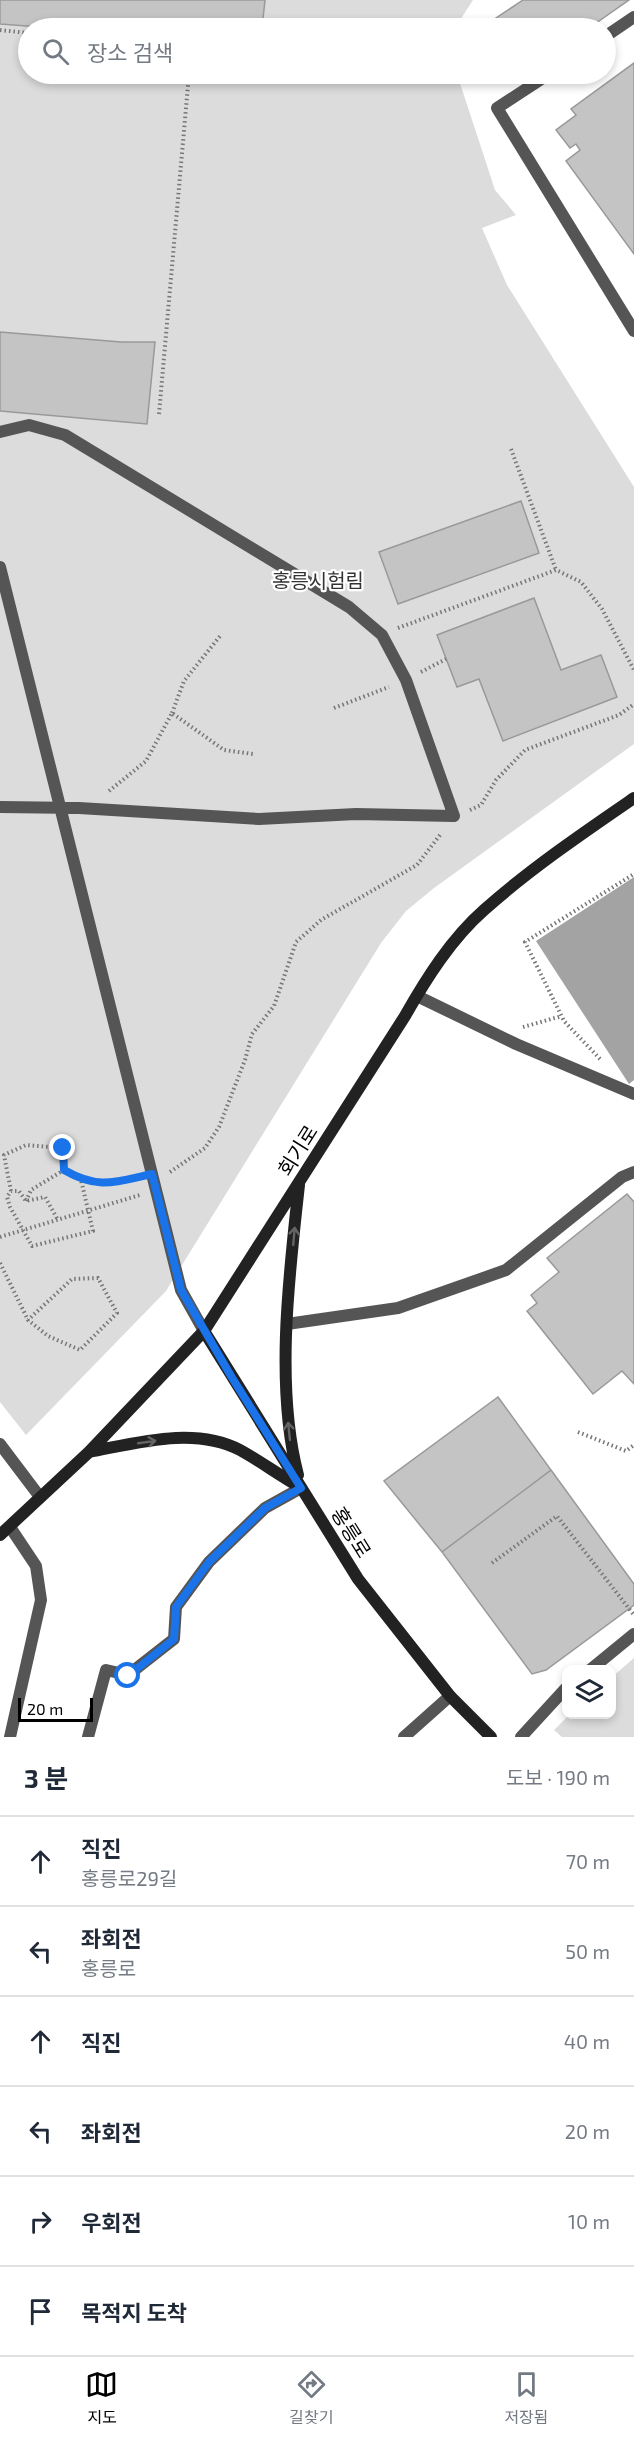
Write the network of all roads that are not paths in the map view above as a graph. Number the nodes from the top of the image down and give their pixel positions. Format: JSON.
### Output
{"nodes":[{"id":1,"x":634,"y":17,"type":"edge"},
{"id":2,"x":616,"y":29,"type":"edge"},
{"id":3,"x":534,"y":84,"type":"edge"},
{"id":4,"x":634,"y":332,"type":"edge"},
{"id":5,"x":0,"y":432,"type":"edge"},
{"id":6,"x":0,"y":567,"type":"edge"},
{"id":7,"x":634,"y":798,"type":"edge"},
{"id":8,"x":0,"y":807,"type":"edge"},
{"id":9,"x":60,"y":808,"type":"junction"},
{"id":10,"x":417,"y":996,"type":"junction"},
{"id":11,"x":634,"y":1094,"type":"edge"},
{"id":12,"x":634,"y":1172,"type":"edge"},
{"id":13,"x":299,"y":1183,"type":"junction"},
{"id":14,"x":287,"y":1324,"type":"junction"},
{"id":15,"x":204,"y":1331,"type":"junction"},
{"id":16,"x":0,"y":1444,"type":"edge"},
{"id":17,"x":89,"y":1452,"type":"junction"},
{"id":18,"x":301,"y":1488,"type":"junction"},
{"id":19,"x":40,"y":1497,"type":"junction"},
{"id":20,"x":5,"y":1531,"type":"edge"},
{"id":21,"x":634,"y":1634,"type":"edge"},
{"id":22,"x":596,"y":1665,"type":"edge"},
{"id":23,"x":562,"y":1693,"type":"edge"},
{"id":24,"x":450,"y":1696,"type":"junction"},
{"id":25,"x":10,"y":1737,"type":"edge"},
{"id":26,"x":88,"y":1737,"type":"edge"},
{"id":27,"x":404,"y":1737,"type":"edge"},
{"id":28,"x":491,"y":1737,"type":"edge"},
{"id":29,"x":521,"y":1737,"type":"edge"}],
"edges":[{"from":1,"to":2,"type":"street"},
{"from":3,"to":4,"type":"street"},
{"from":5,"to":9,"type":"street"},
{"from":6,"to":9,"type":"street"},
{"from":7,"to":10,"type":"main road","name":"회기로"},
{"from":8,"to":9,"type":"street"},
{"from":9,"to":15,"type":"street"},
{"from":10,"to":11,"type":"street"},
{"from":10,"to":13,"type":"main road","name":"회기로"},
{"from":12,"to":14,"type":"street"},
{"from":14,"to":13,"type":"main road","one_way":true},
{"from":13,"to":15,"type":"main road","name":"회기로"},
{"from":18,"to":14,"type":"main road","one_way":true},
{"from":15,"to":17,"type":"main road","name":"회기로"},
{"from":15,"to":18,"type":"main road","name":"홍릉로"},
{"from":16,"to":19,"type":"street"},
{"from":17,"to":18,"type":"main road","one_way":true},
{"from":17,"to":19,"type":"main road","name":"회기로"},
{"from":18,"to":24,"type":"main road","name":"홍릉로"},
{"from":18,"to":26,"type":"street"},
{"from":19,"to":20,"type":"main road","name":"회기로"},
{"from":20,"to":25,"type":"street"},
{"from":21,"to":22,"type":"street"},
{"from":23,"to":29,"type":"street"},
{"from":24,"to":27,"type":"street"},
{"from":24,"to":28,"type":"main road","name":"홍릉로"}]}
